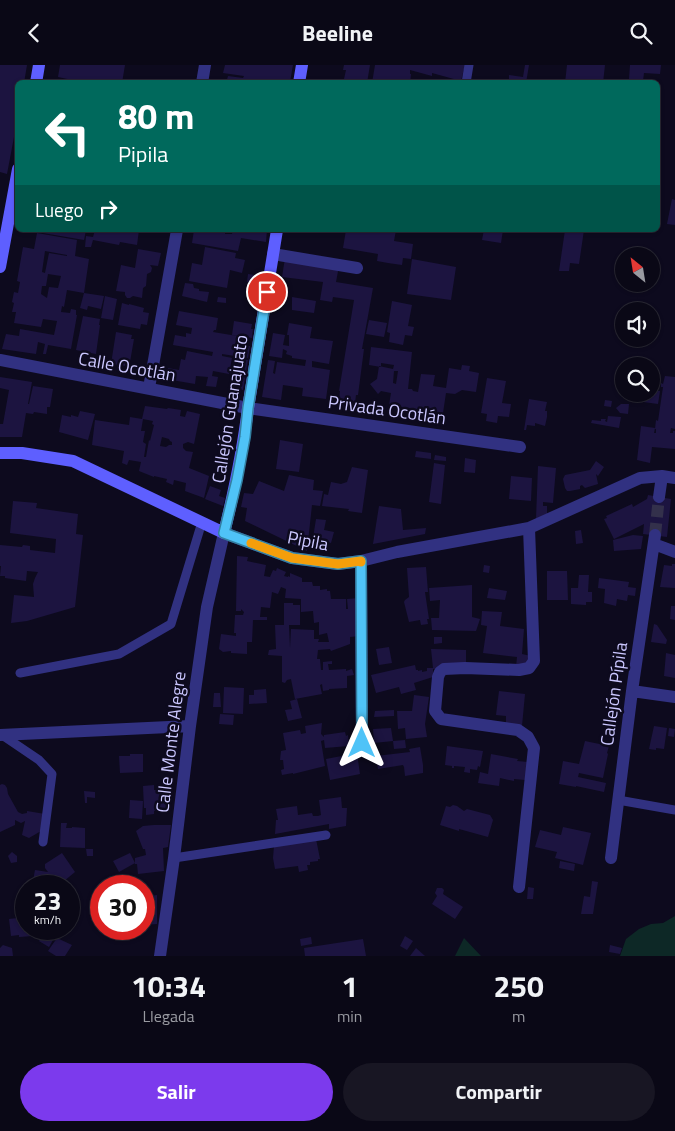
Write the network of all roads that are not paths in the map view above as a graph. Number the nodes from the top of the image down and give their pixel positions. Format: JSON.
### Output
{"nodes":[{"id":1,"x":39,"y":65,"type":"edge"},
{"id":2,"x":205,"y":65,"type":"edge"},
{"id":3,"x":302,"y":65,"type":"edge"},
{"id":4,"x":469,"y":65,"type":"edge"},
{"id":5,"x":36,"y":80,"type":"edge"},
{"id":6,"x":202,"y":80,"type":"edge"},
{"id":7,"x":300,"y":80,"type":"edge"},
{"id":8,"x":466,"y":80,"type":"edge"},
{"id":9,"x":15,"y":182,"type":"edge"},
{"id":10,"x":177,"y":232,"type":"edge"},
{"id":11,"x":277,"y":232,"type":"edge"},
{"id":12,"x":273,"y":254,"type":"junction"},
{"id":13,"x":0,"y":267,"type":"edge"},
{"id":14,"x":357,"y":268,"type":"dead end"},
{"id":15,"x":0,"y":360,"type":"edge"},
{"id":16,"x":149,"y":388,"type":"junction"},
{"id":17,"x":248,"y":408,"type":"junction"},
{"id":18,"x":520,"y":447,"type":"dead end"},
{"id":19,"x":0,"y":453,"type":"edge"},
{"id":20,"x":669,"y":477,"type":"edge"},
{"id":21,"x":659,"y":497,"type":"tunnel mouth"},
{"id":22,"x":202,"y":522,"type":"junction"},
{"id":23,"x":529,"y":528,"type":"junction"},
{"id":24,"x":224,"y":533,"type":"junction"},
{"id":25,"x":675,"y":552,"type":"edge"},
{"id":26,"x":361,"y":561,"type":"junction"},
{"id":27,"x":20,"y":673,"type":"dead end"},
{"id":28,"x":632,"y":691,"type":"junction"},
{"id":29,"x":675,"y":697,"type":"edge"},
{"id":30,"x":190,"y":726,"type":"junction"},
{"id":31,"x":1,"y":735,"type":"edge"},
{"id":32,"x":362,"y":743,"type":"dead end"},
{"id":33,"x":618,"y":800,"type":"junction"},
{"id":34,"x":675,"y":809,"type":"edge"},
{"id":35,"x":326,"y":835,"type":"dead end"},
{"id":36,"x":43,"y":842,"type":"dead end"},
{"id":37,"x":174,"y":858,"type":"junction"},
{"id":38,"x":611,"y":858,"type":"dead end"},
{"id":39,"x":519,"y":887,"type":"dead end"},
{"id":40,"x":160,"y":956,"type":"edge"}],
"edges":[{"from":1,"to":5,"type":"main road"},
{"from":2,"to":6,"type":"street"},
{"from":3,"to":7,"type":"main road"},
{"from":4,"to":8,"type":"lane"},
{"from":9,"to":13,"type":"main road"},
{"from":10,"to":16,"type":"street"},
{"from":11,"to":12,"type":"main road","name":"Callejón Guanajuato"},
{"from":12,"to":14,"type":"street"},
{"from":12,"to":17,"type":"main road","name":"Callejón Guanajuato"},
{"from":15,"to":16,"type":"street","name":"Calle Ocotlán"},
{"from":16,"to":17,"type":"street","name":"Calle Ocotlán"},
{"from":17,"to":18,"type":"street","name":"Privada Ocotlán"},
{"from":17,"to":24,"type":"main road","name":"Callejón Guanajuato"},
{"from":19,"to":22,"type":"main road","name":"Pipila"},
{"from":20,"to":21,"type":"street"},
{"from":20,"to":23,"type":"street","name":"Pipila"},
{"from":22,"to":24,"type":"main road","name":"Pipila"},
{"from":22,"to":27,"type":"lane"},
{"from":23,"to":26,"type":"street","name":"Pipila"},
{"from":23,"to":39,"type":"street"},
{"from":24,"to":26,"type":"street","name":"Pipila"},
{"from":24,"to":30,"type":"street","name":"Calle Monte Alegre"},
{"from":25,"to":28,"type":"street","name":"Callejón Pípila"},
{"from":26,"to":32,"type":"street"},
{"from":28,"to":29,"type":"street"},
{"from":28,"to":33,"type":"street","name":"Callejón Pípila"},
{"from":30,"to":31,"type":"street"},
{"from":30,"to":37,"type":"street","name":"Calle Monte Alegre"},
{"from":31,"to":36,"type":"lane"},
{"from":33,"to":34,"type":"lane"},
{"from":33,"to":38,"type":"street","name":"Callejón Pípila"},
{"from":35,"to":37,"type":"lane"},
{"from":37,"to":40,"type":"street","name":"Calle Monte Alegre"}]}
